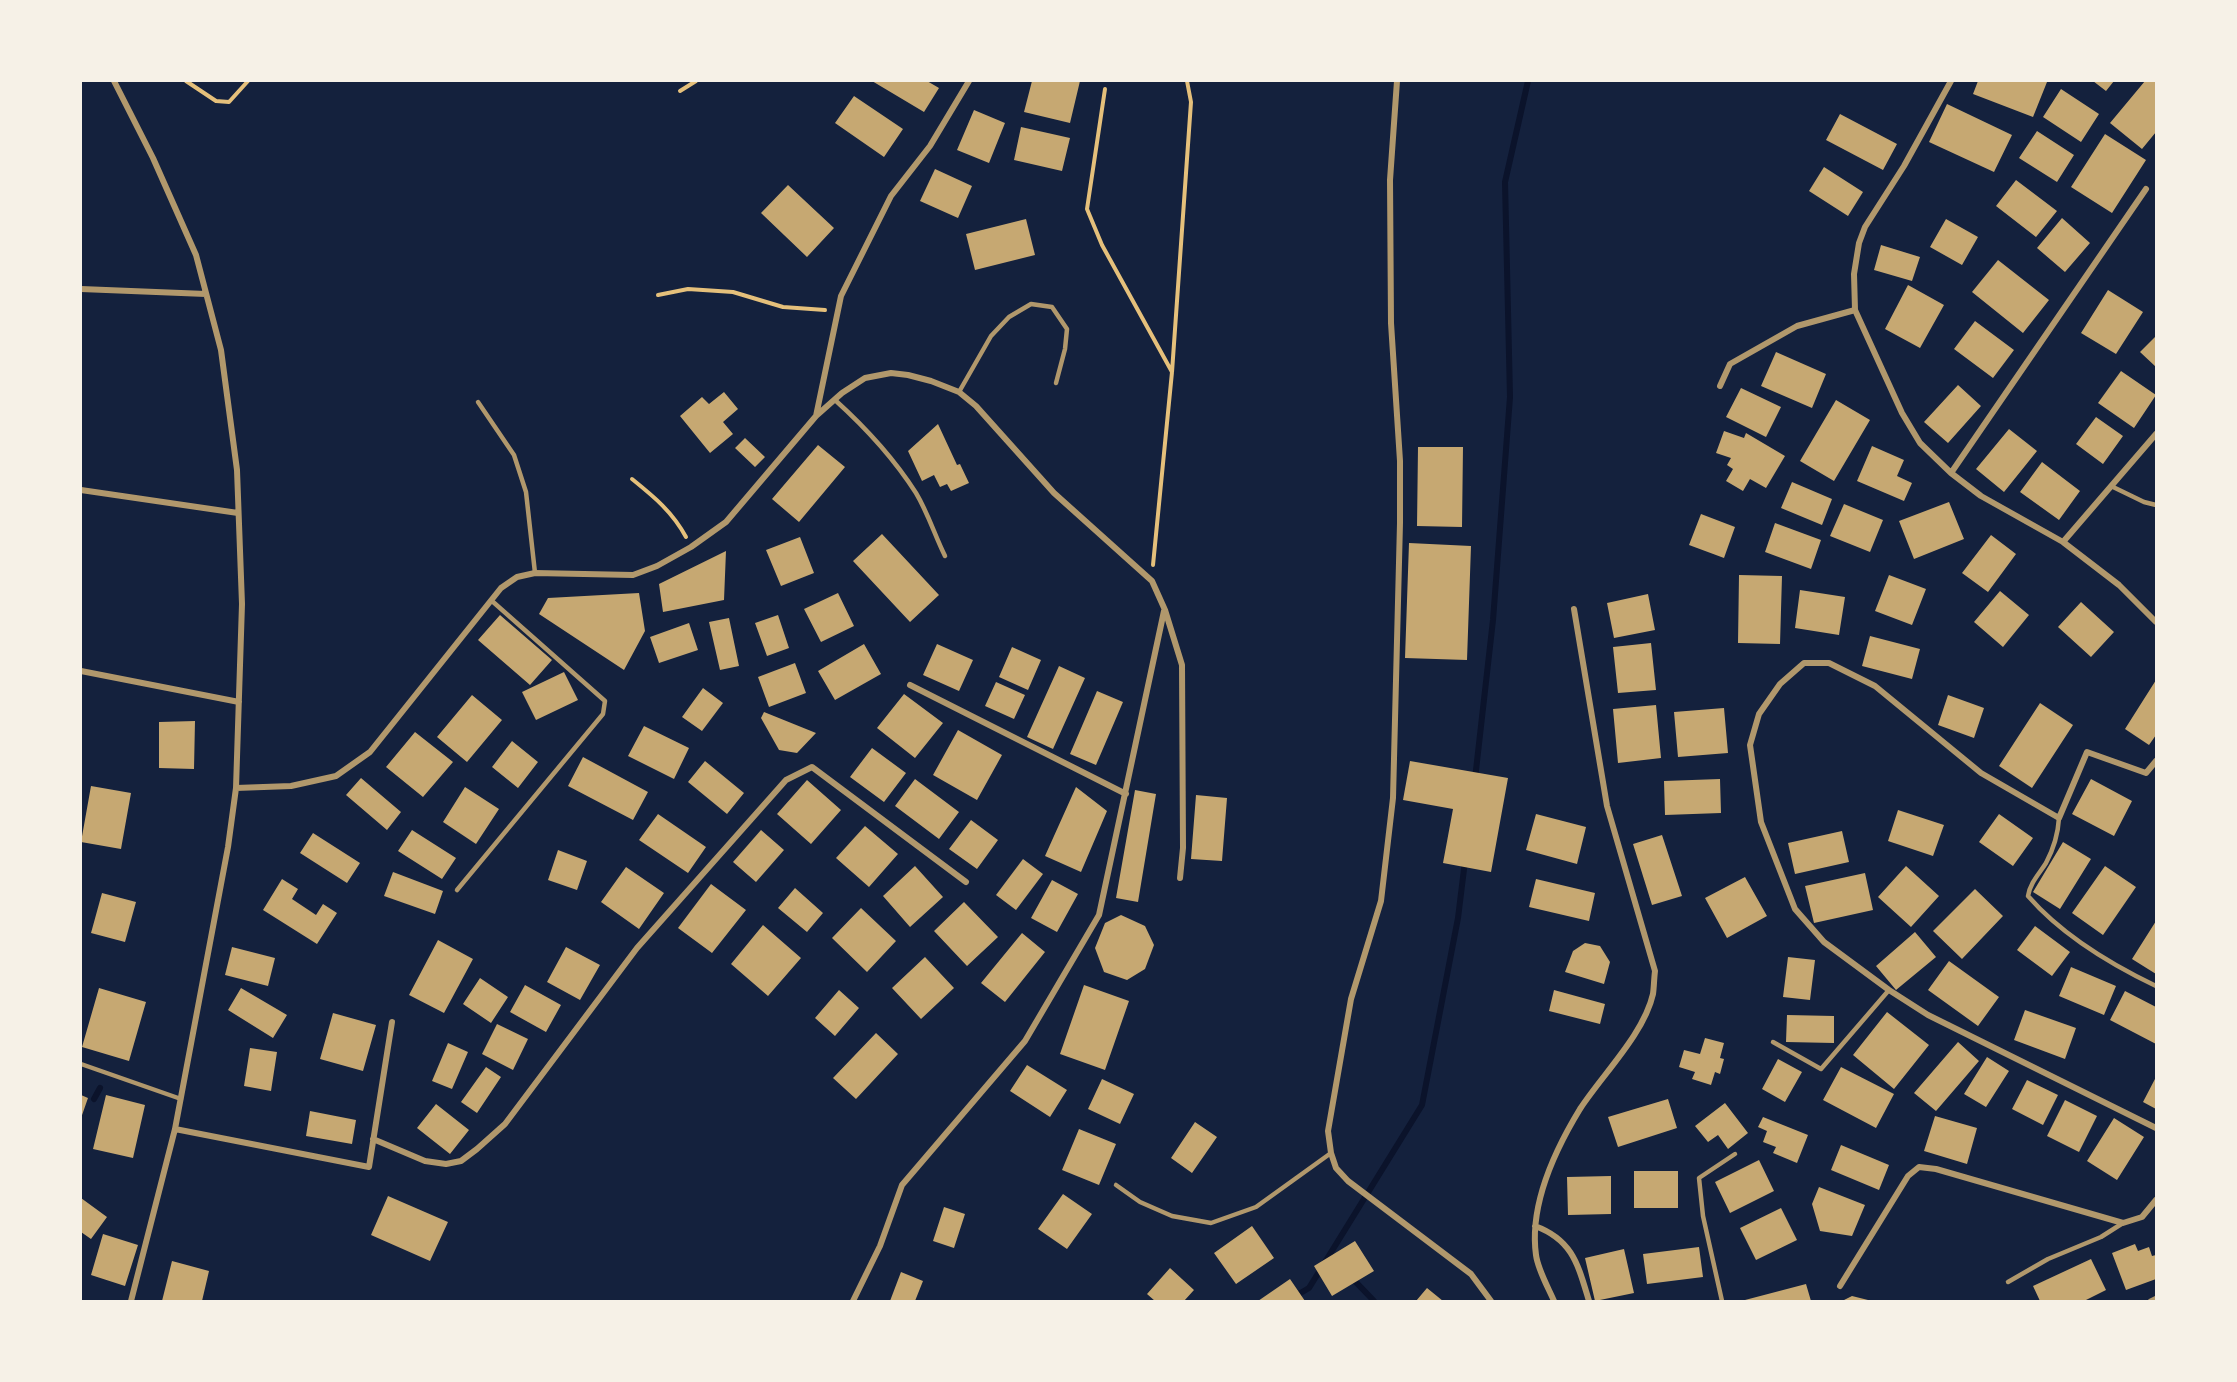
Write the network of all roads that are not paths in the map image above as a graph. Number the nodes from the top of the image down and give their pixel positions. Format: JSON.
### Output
{"nodes":[{"id":1,"x":114,"y":81,"type":"edge"},
{"id":2,"x":969,"y":81,"type":"edge"},
{"id":3,"x":1397,"y":81,"type":"edge"},
{"id":4,"x":1951,"y":81,"type":"edge"},
{"id":5,"x":2146,"y":189,"type":"dead end"},
{"id":6,"x":81,"y":289,"type":"edge"},
{"id":7,"x":206,"y":294,"type":"junction"},
{"id":8,"x":1855,"y":310,"type":"junction"},
{"id":9,"x":1056,"y":382,"type":"dead end"},
{"id":10,"x":1720,"y":386,"type":"dead end"},
{"id":11,"x":959,"y":392,"type":"junction"},
{"id":12,"x":834,"y":400,"type":"junction"},
{"id":13,"x":478,"y":402,"type":"dead end"},
{"id":14,"x":816,"y":416,"type":"junction"},
{"id":15,"x":2156,"y":434,"type":"edge"},
{"id":16,"x":1951,"y":473,"type":"junction"},
{"id":17,"x":2112,"y":486,"type":"junction"},
{"id":18,"x":81,"y":490,"type":"edge"},
{"id":19,"x":2156,"y":505,"type":"edge"},
{"id":20,"x":238,"y":513,"type":"junction"},
{"id":21,"x":2063,"y":542,"type":"junction"},
{"id":22,"x":945,"y":556,"type":"dead end"},
{"id":23,"x":536,"y":573,"type":"junction"},
{"id":24,"x":492,"y":601,"type":"junction"},
{"id":25,"x":1574,"y":609,"type":"dead end"},
{"id":26,"x":1165,"y":610,"type":"junction"},
{"id":27,"x":2156,"y":622,"type":"edge"},
{"id":28,"x":81,"y":670,"type":"edge"},
{"id":29,"x":910,"y":685,"type":"dead end"},
{"id":30,"x":239,"y":702,"type":"junction"},
{"id":31,"x":2156,"y":761,"type":"edge"},
{"id":32,"x":236,"y":788,"type":"junction"},
{"id":33,"x":1126,"y":795,"type":"junction"},
{"id":34,"x":2059,"y":818,"type":"junction"},
{"id":35,"x":1180,"y":878,"type":"dead end"},
{"id":36,"x":966,"y":882,"type":"dead end"},
{"id":37,"x":457,"y":891,"type":"dead end"},
{"id":38,"x":2156,"y":986,"type":"edge"},
{"id":39,"x":1889,"y":990,"type":"junction"},
{"id":40,"x":392,"y":1022,"type":"dead end"},
{"id":41,"x":1773,"y":1042,"type":"dead end"},
{"id":42,"x":81,"y":1064,"type":"edge"},
{"id":43,"x":181,"y":1099,"type":"junction"},
{"id":44,"x":2156,"y":1128,"type":"edge"},
{"id":45,"x":175,"y":1129,"type":"junction"},
{"id":46,"x":373,"y":1139,"type":"junction"},
{"id":47,"x":1331,"y":1153,"type":"junction"},
{"id":48,"x":1735,"y":1154,"type":"dead end"},
{"id":49,"x":1116,"y":1185,"type":"dead end"},
{"id":50,"x":2156,"y":1200,"type":"edge"},
{"id":51,"x":2123,"y":1223,"type":"junction"},
{"id":52,"x":1535,"y":1226,"type":"junction"},
{"id":53,"x":2008,"y":1282,"type":"dead end"},
{"id":54,"x":1840,"y":1286,"type":"dead end"},
{"id":55,"x":2156,"y":1298,"type":"edge"},
{"id":56,"x":131,"y":1301,"type":"edge"},
{"id":57,"x":853,"y":1301,"type":"edge"},
{"id":58,"x":1491,"y":1301,"type":"edge"},
{"id":59,"x":1554,"y":1301,"type":"edge"},
{"id":60,"x":1589,"y":1301,"type":"edge"},
{"id":61,"x":1722,"y":1301,"type":"edge"},
{"id":62,"x":2151,"y":1301,"type":"edge"}],
"edges":[{"from":1,"to":7,"type":"street"},
{"from":2,"to":14,"type":"street"},
{"from":3,"to":47,"type":"street"},
{"from":4,"to":8,"type":"street"},
{"from":5,"to":16,"type":"street"},
{"from":6,"to":7,"type":"street"},
{"from":7,"to":20,"type":"street"},
{"from":8,"to":10,"type":"street"},
{"from":8,"to":16,"type":"street"},
{"from":9,"to":11,"type":"lane"},
{"from":11,"to":12,"type":"street"},
{"from":11,"to":26,"type":"street"},
{"from":12,"to":14,"type":"street"},
{"from":12,"to":22,"type":"lane"},
{"from":13,"to":23,"type":"lane"},
{"from":14,"to":23,"type":"street"},
{"from":15,"to":17,"type":"street"},
{"from":16,"to":21,"type":"street"},
{"from":17,"to":19,"type":"lane"},
{"from":17,"to":21,"type":"street"},
{"from":18,"to":20,"type":"street"},
{"from":20,"to":30,"type":"street"},
{"from":21,"to":27,"type":"street"},
{"from":23,"to":24,"type":"street"},
{"from":24,"to":32,"type":"street"},
{"from":24,"to":37,"type":"lane"},
{"from":25,"to":52,"type":"street"},
{"from":26,"to":33,"type":"street"},
{"from":26,"to":35,"type":"street"},
{"from":28,"to":30,"type":"street"},
{"from":29,"to":33,"type":"street"},
{"from":30,"to":32,"type":"street"},
{"from":31,"to":34,"type":"street"},
{"from":32,"to":43,"type":"street"},
{"from":33,"to":57,"type":"street"},
{"from":34,"to":38,"type":"lane"},
{"from":34,"to":39,"type":"street"},
{"from":36,"to":46,"type":"street"},
{"from":39,"to":41,"type":"lane"},
{"from":39,"to":44,"type":"street"},
{"from":40,"to":46,"type":"street"},
{"from":42,"to":43,"type":"lane"},
{"from":43,"to":45,"type":"street"},
{"from":45,"to":46,"type":"street"},
{"from":45,"to":56,"type":"street"},
{"from":47,"to":49,"type":"lane"},
{"from":47,"to":58,"type":"street"},
{"from":48,"to":61,"type":"lane"},
{"from":50,"to":51,"type":"street"},
{"from":51,"to":53,"type":"lane"},
{"from":51,"to":54,"type":"street"},
{"from":52,"to":59,"type":"street"},
{"from":52,"to":60,"type":"street"},
{"from":55,"to":62,"type":"lane"}]}
